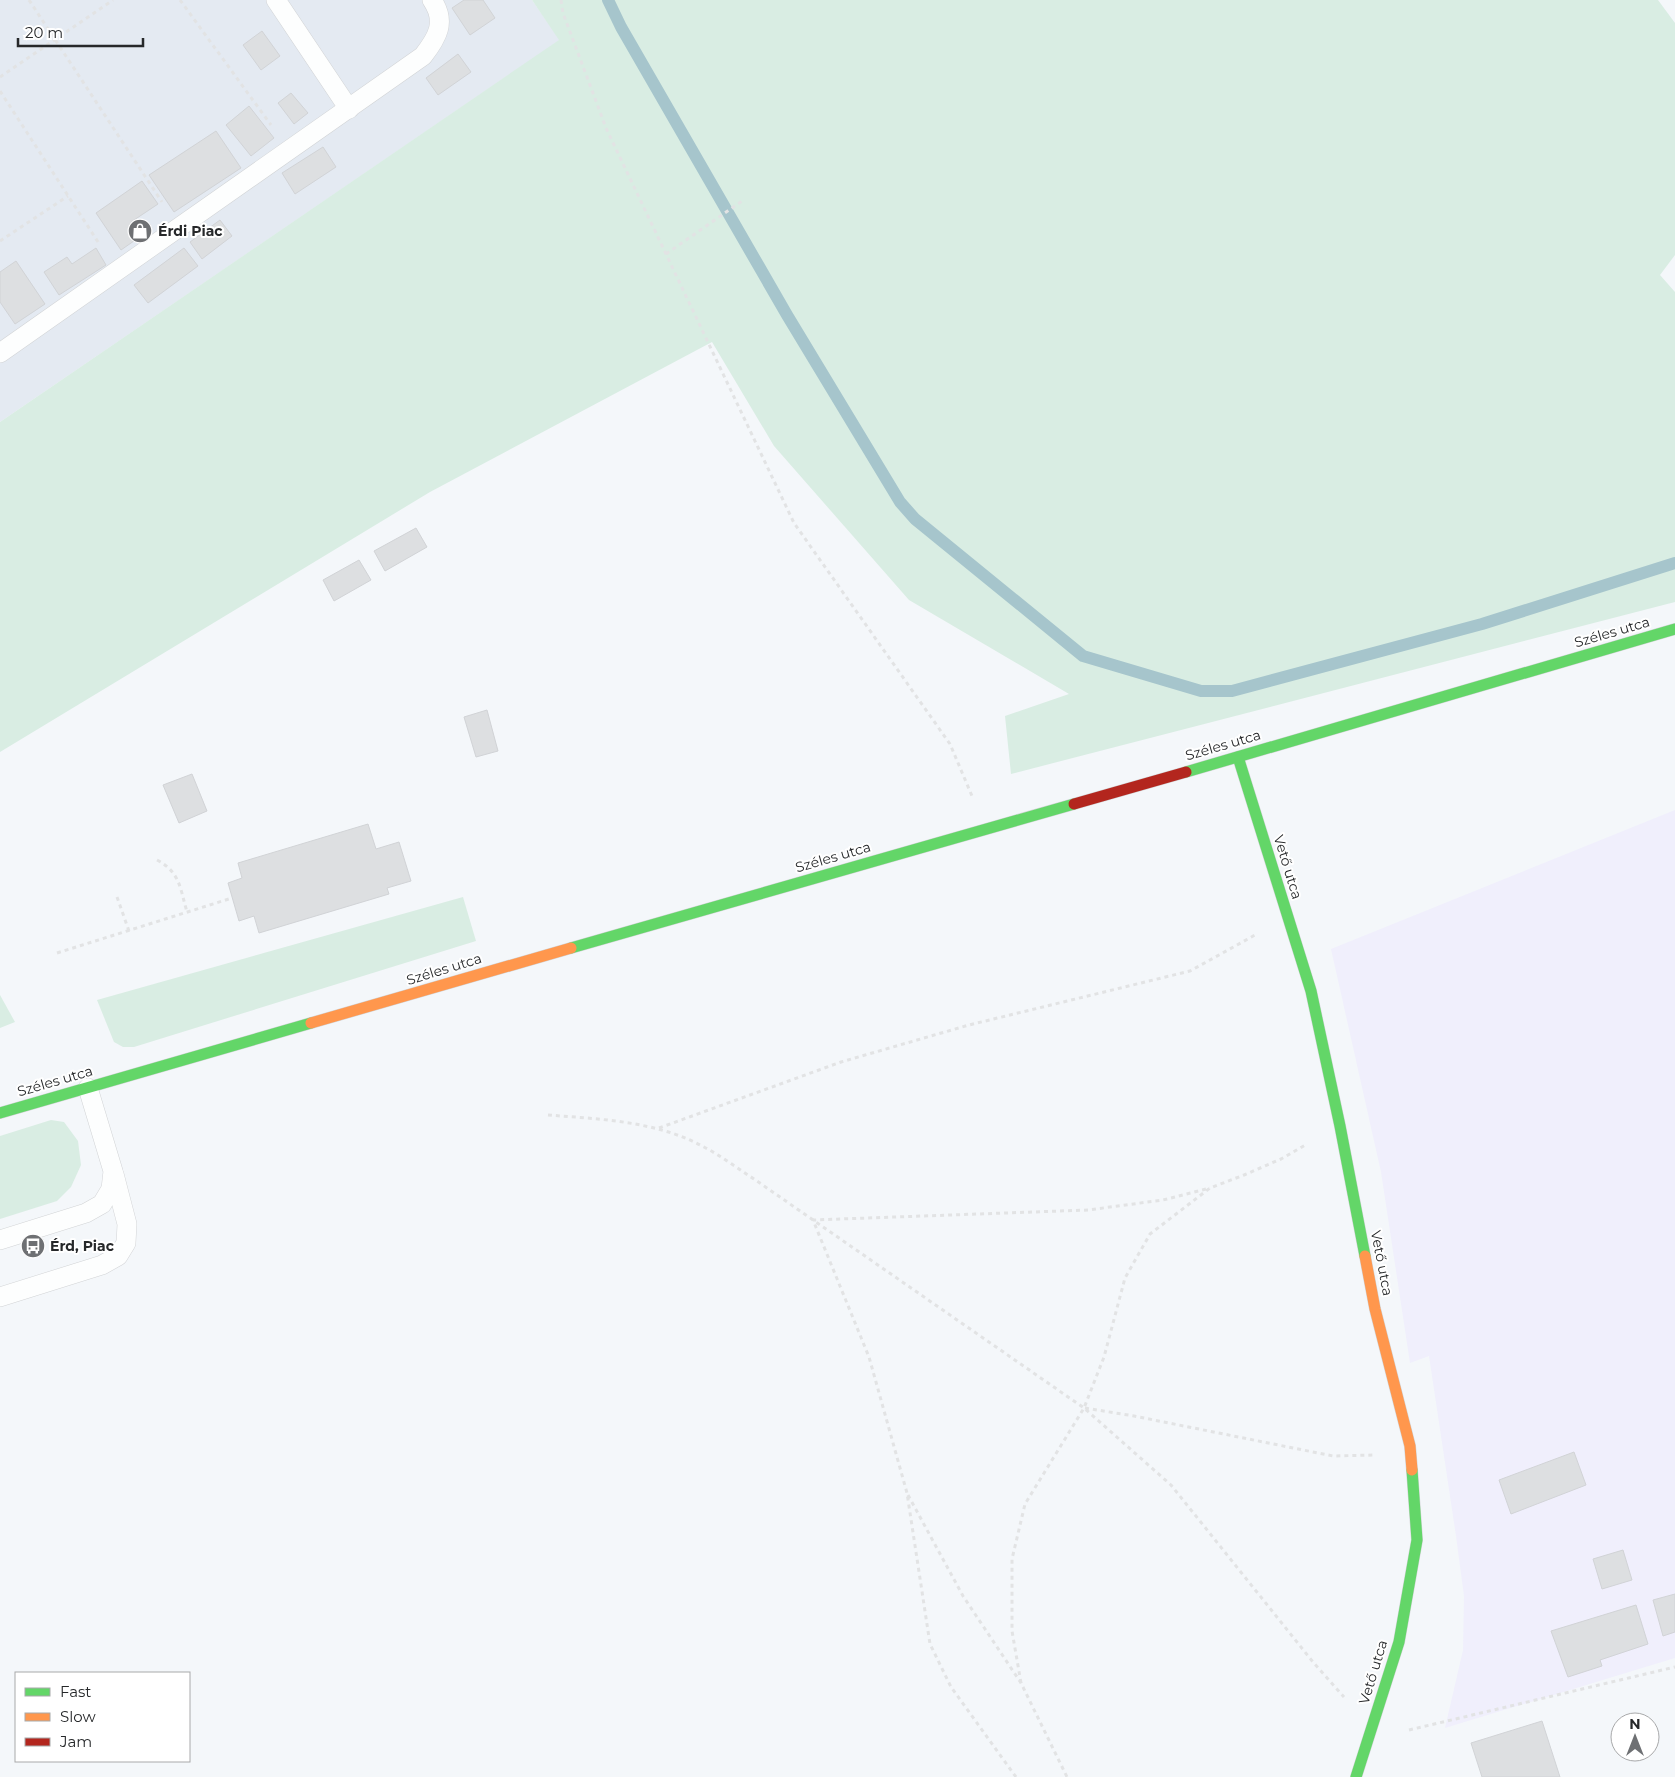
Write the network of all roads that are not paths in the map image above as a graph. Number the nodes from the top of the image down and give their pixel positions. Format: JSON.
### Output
{"nodes":[{"id":1,"x":276,"y":0,"type":"edge"},
{"id":2,"x":432,"y":0,"type":"edge"},
{"id":3,"x":349,"y":109,"type":"junction"},
{"id":4,"x":3,"y":345,"type":"edge"},
{"id":5,"x":1675,"y":629,"type":"edge"},
{"id":6,"x":1238,"y":757,"type":"junction"},
{"id":7,"x":88,"y":1088,"type":"junction"},
{"id":8,"x":0,"y":1113,"type":"edge"},
{"id":9,"x":113,"y":1171,"type":"junction"},
{"id":10,"x":0,"y":1240,"type":"edge"},
{"id":11,"x":0,"y":1297,"type":"edge"},
{"id":12,"x":1356,"y":1777,"type":"edge"}],
"edges":[{"from":1,"to":3,"type":"lane"},
{"from":2,"to":3,"type":"lane"},
{"from":3,"to":4,"type":"lane"},
{"from":5,"to":6,"type":"street","name":"Széles utca"},
{"from":6,"to":7,"type":"street","name":"Széles utca"},
{"from":6,"to":12,"type":"street","name":"Vető utca"},
{"from":7,"to":8,"type":"street","name":"Széles utca"},
{"from":7,"to":9,"type":"lane"},
{"from":9,"to":10,"type":"lane"},
{"from":9,"to":11,"type":"lane"}]}
